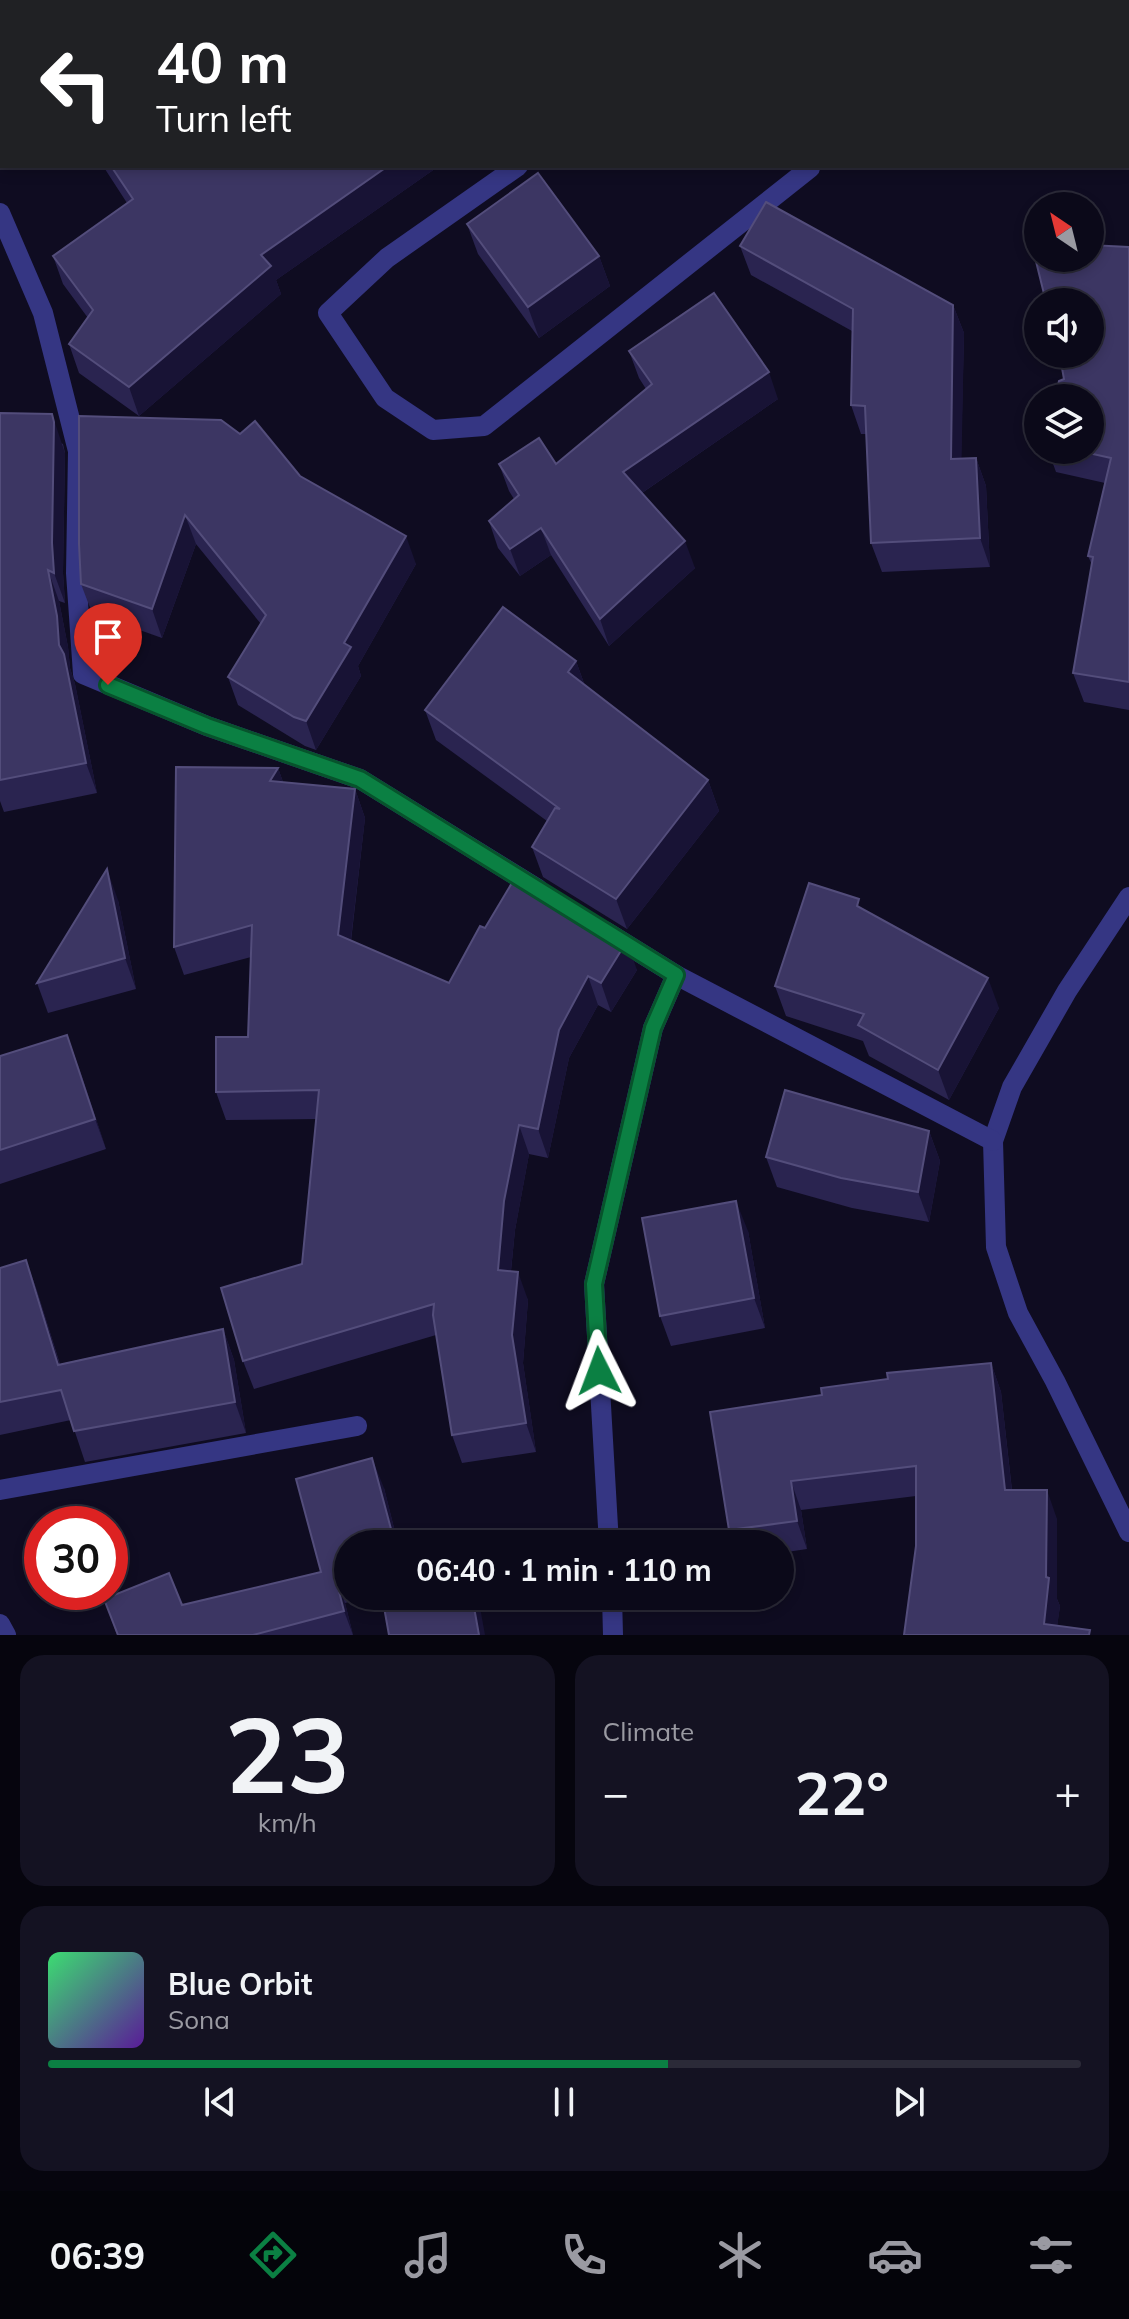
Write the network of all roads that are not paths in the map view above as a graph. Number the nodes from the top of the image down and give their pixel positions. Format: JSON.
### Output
{"nodes":[{"id":1,"x":515,"y":168,"type":"edge"},
{"id":2,"x":810,"y":168,"type":"edge"},
{"id":3,"x":0,"y":213,"type":"edge"},
{"id":4,"x":1129,"y":897,"type":"edge"},
{"id":5,"x":561,"y":903,"type":"edge"},
{"id":6,"x":586,"y":919,"type":"edge"},
{"id":7,"x":676,"y":975,"type":"junction"},
{"id":8,"x":993,"y":1141,"type":"junction"},
{"id":9,"x":357,"y":1426,"type":"dead end"},
{"id":10,"x":0,"y":1490,"type":"edge"},
{"id":11,"x":608,"y":1530,"type":"edge"},
{"id":12,"x":1129,"y":1532,"type":"edge"},
{"id":13,"x":612,"y":1610,"type":"edge"},
{"id":14,"x":0,"y":1624,"type":"edge"},
{"id":15,"x":6,"y":1635,"type":"edge"},
{"id":16,"x":613,"y":1635,"type":"edge"}],
"edges":[{"from":1,"to":2,"type":"street"},
{"from":3,"to":5,"type":"street"},
{"from":4,"to":8,"type":"street"},
{"from":6,"to":7,"type":"street"},
{"from":7,"to":8,"type":"street"},
{"from":7,"to":11,"type":"street"},
{"from":8,"to":12,"type":"street"},
{"from":9,"to":10,"type":"street"},
{"from":13,"to":16,"type":"street"},
{"from":14,"to":15,"type":"street"}]}
